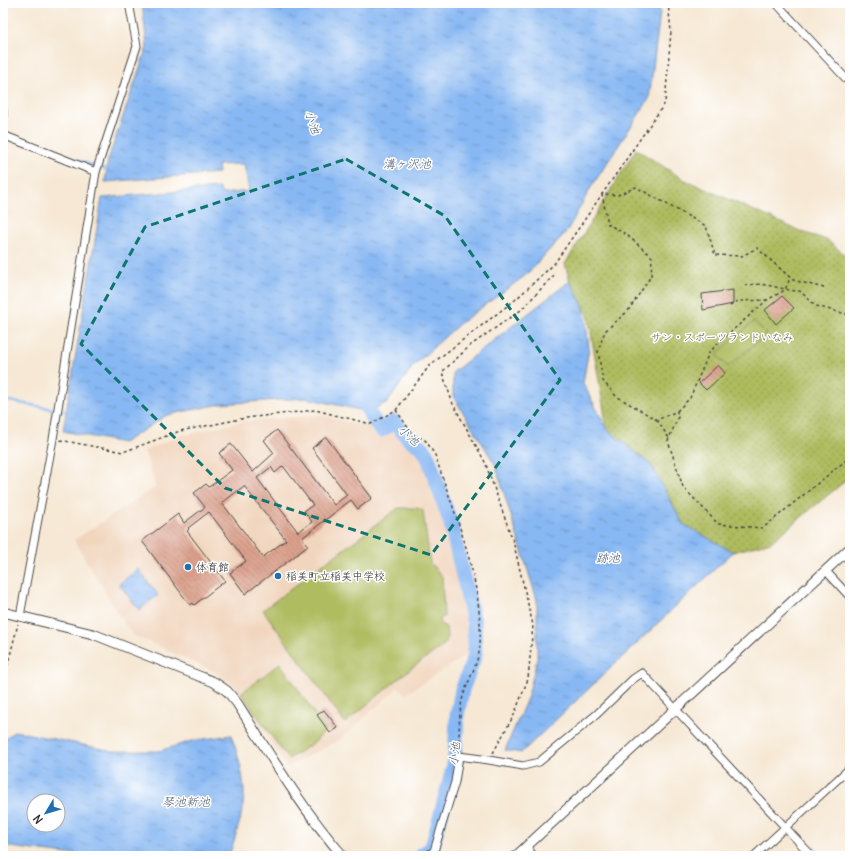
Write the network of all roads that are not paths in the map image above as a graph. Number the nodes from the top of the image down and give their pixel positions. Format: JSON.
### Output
{"nodes":[{"id":1,"x":130,"y":3,"type":"edge"},
{"id":2,"x":776,"y":3,"type":"edge"},
{"id":3,"x":850,"y":83,"type":"edge"},
{"id":4,"x":3,"y":110,"type":"edge"},
{"id":5,"x":3,"y":134,"type":"edge"},
{"id":6,"x":96,"y":172,"type":"junction"},
{"id":7,"x":850,"y":548,"type":"edge"},
{"id":8,"x":826,"y":571,"type":"junction"},
{"id":9,"x":850,"y":597,"type":"edge"},
{"id":10,"x":3,"y":612,"type":"edge"},
{"id":11,"x":20,"y":616,"type":"junction"},
{"id":12,"x":676,"y":709,"type":"junction"},
{"id":13,"x":850,"y":768,"type":"edge"},
{"id":14,"x":785,"y":828,"type":"junction"},
{"id":15,"x":526,"y":847,"type":"junction"},
{"id":16,"x":343,"y":856,"type":"edge"},
{"id":17,"x":427,"y":856,"type":"edge"},
{"id":18,"x":516,"y":856,"type":"edge"},
{"id":19,"x":534,"y":856,"type":"edge"},
{"id":20,"x":754,"y":856,"type":"edge"},
{"id":21,"x":812,"y":856,"type":"edge"}],
"edges":[{"from":1,"to":6,"type":"street"},
{"from":2,"to":3,"type":"street"},
{"from":4,"to":5,"type":"street"},
{"from":5,"to":6,"type":"street"},
{"from":6,"to":11,"type":"street"},
{"from":7,"to":8,"type":"street"},
{"from":8,"to":9,"type":"street"},
{"from":8,"to":12,"type":"street"},
{"from":10,"to":11,"type":"street"},
{"from":11,"to":16,"type":"street"},
{"from":12,"to":14,"type":"street"},
{"from":12,"to":15,"type":"street"},
{"from":12,"to":17,"type":"street"},
{"from":13,"to":14,"type":"street"},
{"from":14,"to":20,"type":"street"},
{"from":14,"to":21,"type":"street"},
{"from":15,"to":18,"type":"street"},
{"from":15,"to":19,"type":"street"}]}
